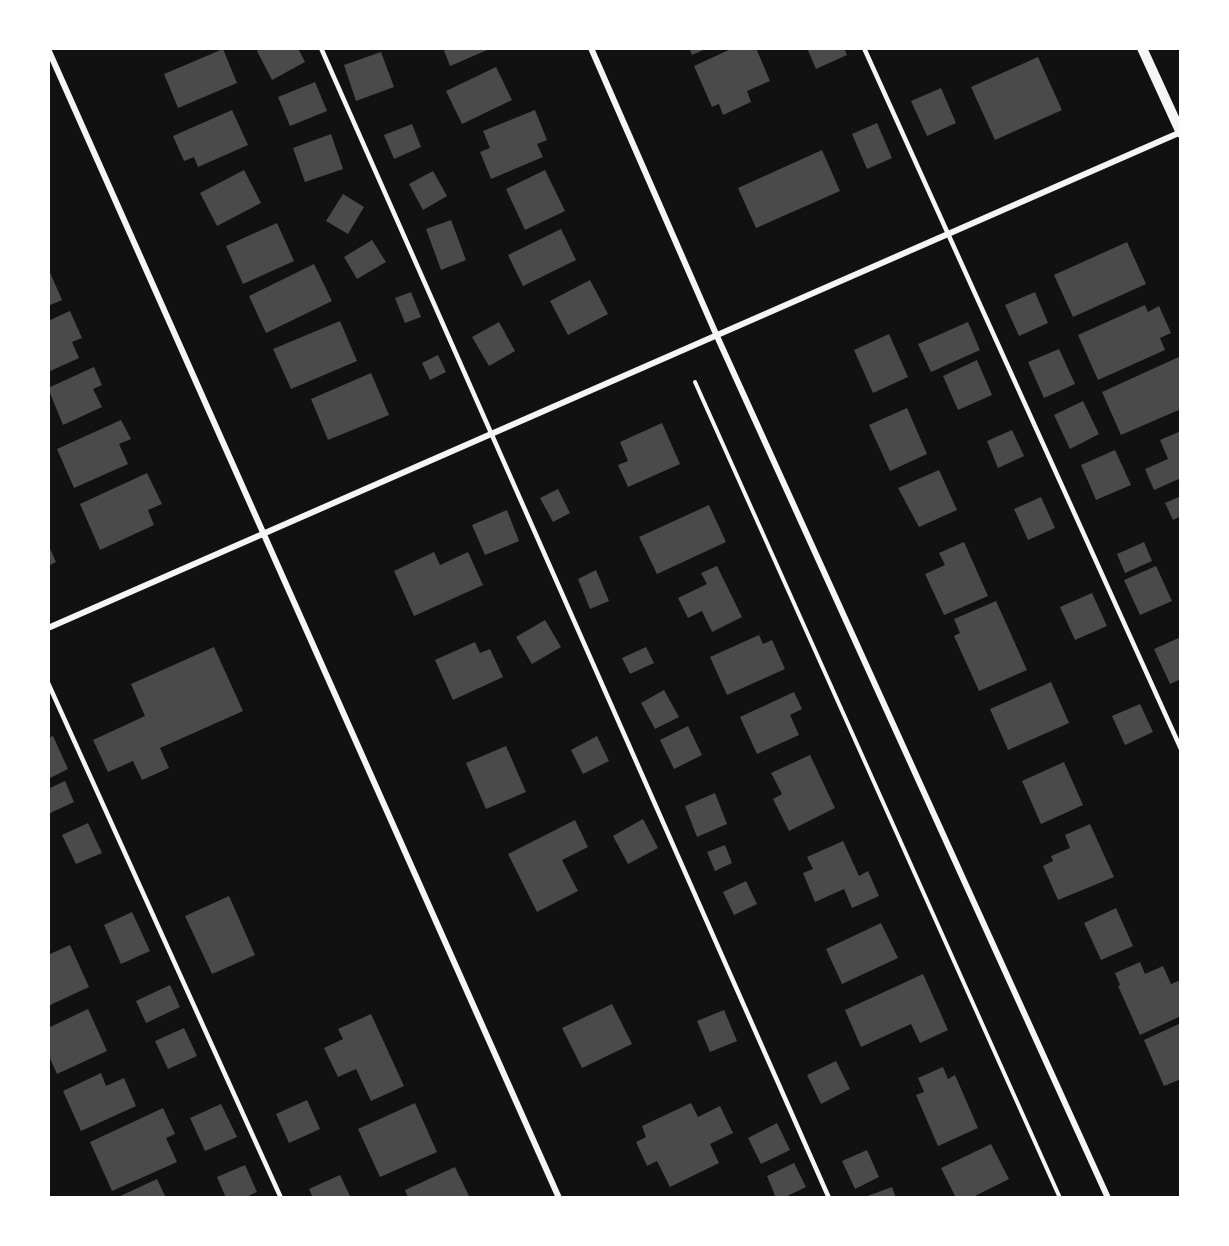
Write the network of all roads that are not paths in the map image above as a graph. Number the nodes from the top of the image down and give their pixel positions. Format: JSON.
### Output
{"nodes":[{"id":1,"x":321,"y":48,"type":"edge"},
{"id":2,"x":591,"y":48,"type":"edge"},
{"id":3,"x":864,"y":48,"type":"edge"},
{"id":4,"x":1142,"y":48,"type":"edge"},
{"id":5,"x":48,"y":49,"type":"edge"},
{"id":6,"x":1181,"y":132,"type":"edge"},
{"id":7,"x":948,"y":236,"type":"junction"},
{"id":8,"x":716,"y":334,"type":"junction"},
{"id":9,"x":493,"y":434,"type":"junction"},
{"id":10,"x":264,"y":531,"type":"junction"},
{"id":11,"x":48,"y":627,"type":"edge"},
{"id":12,"x":48,"y":683,"type":"edge"},
{"id":13,"x":1181,"y":749,"type":"edge"},
{"id":14,"x":281,"y":1198,"type":"edge"},
{"id":15,"x":560,"y":1198,"type":"edge"},
{"id":16,"x":829,"y":1198,"type":"edge"},
{"id":17,"x":1108,"y":1198,"type":"edge"}],
"edges":[{"from":1,"to":9,"type":"lane"},
{"from":2,"to":8,"type":"street"},
{"from":3,"to":7,"type":"lane"},
{"from":4,"to":6,"type":"street"},
{"from":5,"to":10,"type":"street"},
{"from":6,"to":7,"type":"street"},
{"from":7,"to":8,"type":"street"},
{"from":7,"to":13,"type":"lane"},
{"from":8,"to":9,"type":"street"},
{"from":8,"to":17,"type":"street"},
{"from":9,"to":10,"type":"street"},
{"from":9,"to":16,"type":"lane"},
{"from":10,"to":11,"type":"street"},
{"from":10,"to":15,"type":"street"},
{"from":12,"to":14,"type":"lane"}]}
